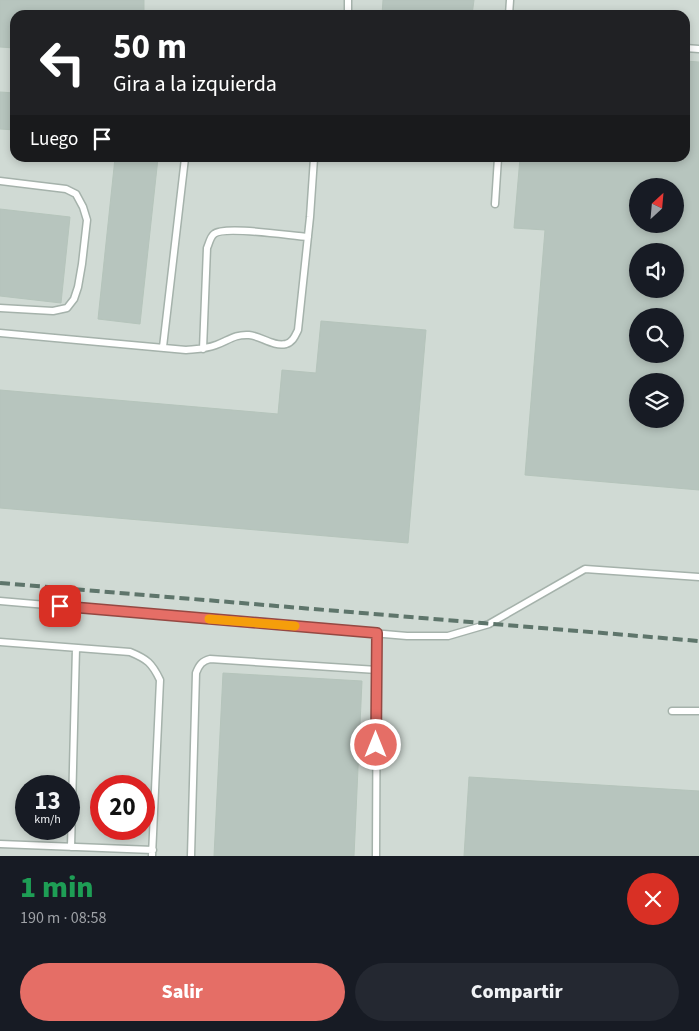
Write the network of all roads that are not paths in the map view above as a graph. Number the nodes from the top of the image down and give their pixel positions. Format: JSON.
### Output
{"nodes":[{"id":1,"x":185,"y":162,"type":"edge"},
{"id":2,"x":314,"y":162,"type":"edge"},
{"id":3,"x":498,"y":162,"type":"edge"},
{"id":4,"x":0,"y":181,"type":"edge"},
{"id":5,"x":495,"y":204,"type":"dead end"},
{"id":6,"x":308,"y":238,"type":"junction"},
{"id":7,"x":0,"y":308,"type":"edge"},
{"id":8,"x":0,"y":333,"type":"edge"},
{"id":9,"x":163,"y":347,"type":"junction"},
{"id":10,"x":203,"y":349,"type":"junction"},
{"id":11,"x":699,"y":577,"type":"edge"},
{"id":12,"x":0,"y":601,"type":"edge"},
{"id":13,"x":377,"y":633,"type":"junction"},
{"id":14,"x":0,"y":642,"type":"edge"},
{"id":15,"x":76,"y":648,"type":"junction"},
{"id":16,"x":377,"y":670,"type":"junction"},
{"id":17,"x":672,"y":711,"type":"dead end"},
{"id":18,"x":699,"y":711,"type":"edge"},
{"id":19,"x":0,"y":844,"type":"edge"},
{"id":20,"x":71,"y":847,"type":"junction"},
{"id":21,"x":152,"y":853,"type":"edge"},
{"id":22,"x":191,"y":856,"type":"edge"},
{"id":23,"x":376,"y":856,"type":"edge"}],
"edges":[{"from":1,"to":9,"type":"lane"},
{"from":2,"to":6,"type":"lane"},
{"from":3,"to":5,"type":"lane"},
{"from":4,"to":7,"type":"lane"},
{"from":6,"to":10,"type":"lane"},
{"from":6,"to":10,"type":"lane"},
{"from":8,"to":9,"type":"lane"},
{"from":9,"to":10,"type":"lane"},
{"from":11,"to":13,"type":"lane"},
{"from":12,"to":13,"type":"lane"},
{"from":13,"to":16,"type":"lane"},
{"from":14,"to":15,"type":"lane"},
{"from":15,"to":20,"type":"lane"},
{"from":15,"to":21,"type":"lane"},
{"from":16,"to":22,"type":"lane"},
{"from":16,"to":23,"type":"lane"},
{"from":17,"to":18,"type":"lane"},
{"from":19,"to":20,"type":"lane"},
{"from":20,"to":21,"type":"lane"}]}
